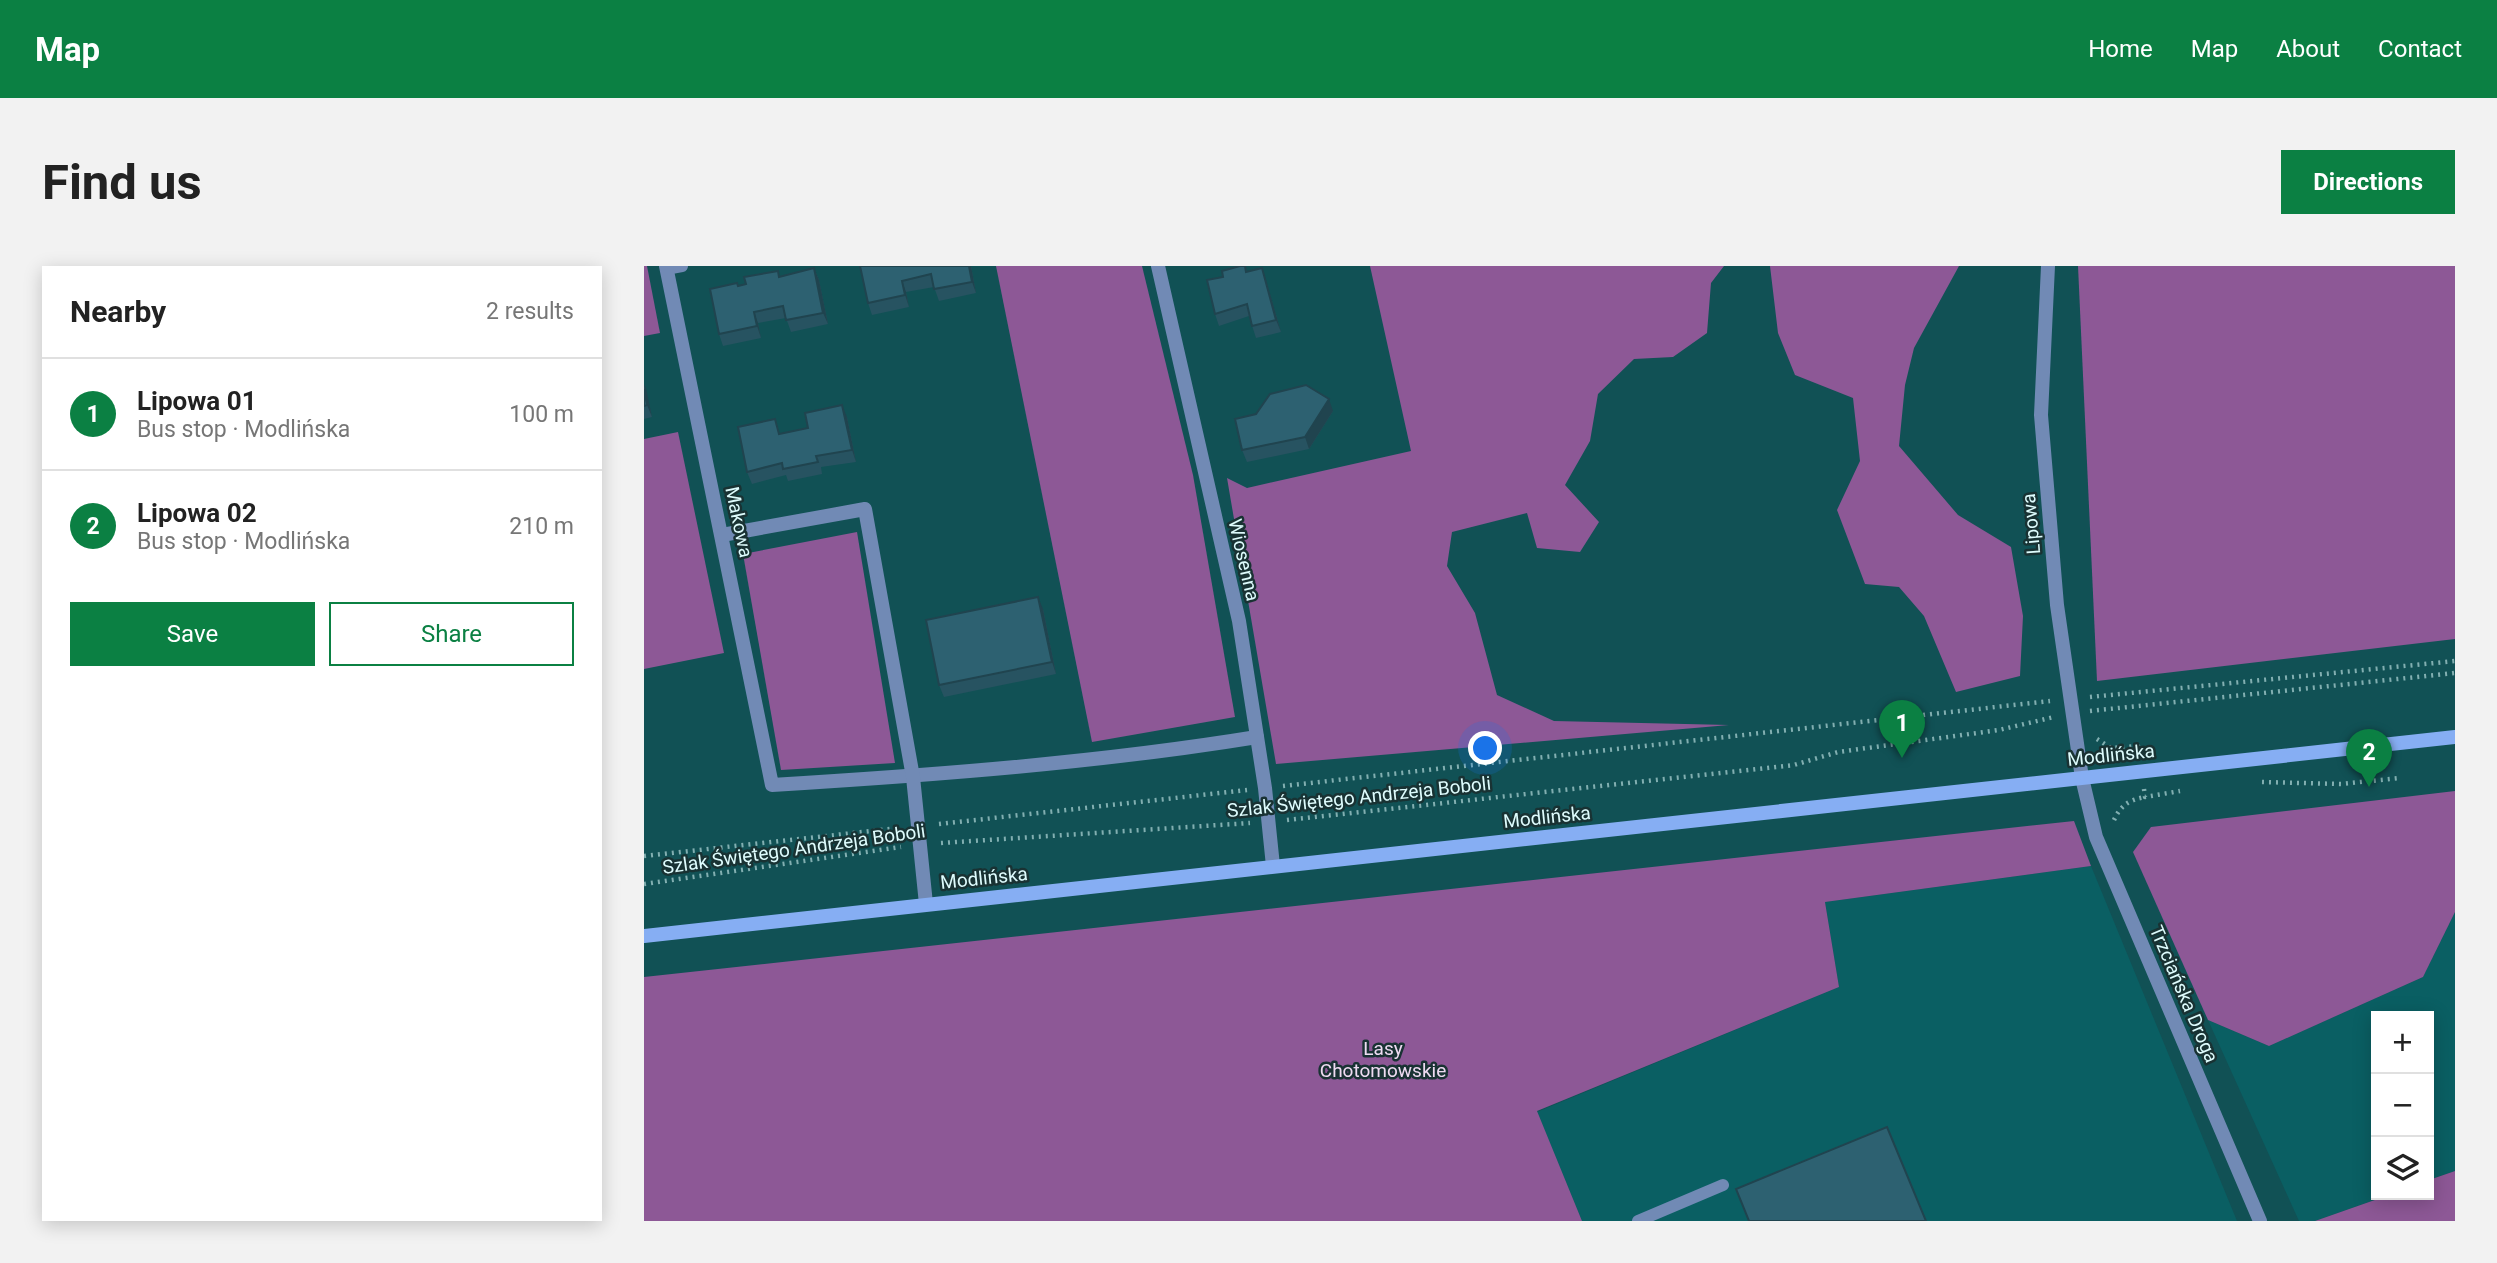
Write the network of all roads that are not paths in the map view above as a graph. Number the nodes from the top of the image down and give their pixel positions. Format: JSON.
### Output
{"nodes":[{"id":1,"x":682,"y":266,"type":"edge"},
{"id":2,"x":1158,"y":266,"type":"edge"},
{"id":3,"x":2048,"y":266,"type":"edge"},
{"id":4,"x":666,"y":268,"type":"edge"},
{"id":5,"x":722,"y":535,"type":"junction"},
{"id":6,"x":1257,"y":737,"type":"junction"},
{"id":7,"x":2455,"y":737,"type":"edge"},
{"id":8,"x":913,"y":776,"type":"junction"},
{"id":9,"x":2082,"y":778,"type":"junction"},
{"id":10,"x":1273,"y":866,"type":"junction"},
{"id":11,"x":926,"y":904,"type":"junction"},
{"id":12,"x":644,"y":936,"type":"edge"},
{"id":13,"x":1723,"y":1185,"type":"dead end"},
{"id":14,"x":1638,"y":1221,"type":"edge"},
{"id":15,"x":2260,"y":1221,"type":"edge"}],
"edges":[{"from":1,"to":4,"type":"lane"},
{"from":2,"to":6,"type":"street","name":"Wiosenna"},
{"from":3,"to":9,"type":"street","name":"Lipowa"},
{"from":4,"to":5,"type":"street","name":"Makowa"},
{"from":5,"to":8,"type":"street","name":"Makowa"},
{"from":5,"to":8,"type":"street"},
{"from":6,"to":8,"type":"street"},
{"from":6,"to":10,"type":"street","name":"Wiosenna"},
{"from":7,"to":9,"type":"main road","name":"Modlińska"},
{"from":8,"to":11,"type":"street"},
{"from":9,"to":10,"type":"main road","name":"Modlińska"},
{"from":9,"to":15,"type":"street","name":"Trzciańska Droga"},
{"from":10,"to":11,"type":"main road","name":"Modlińska"},
{"from":11,"to":12,"type":"main road","name":"Modlińska"},
{"from":13,"to":14,"type":"lane"}]}
